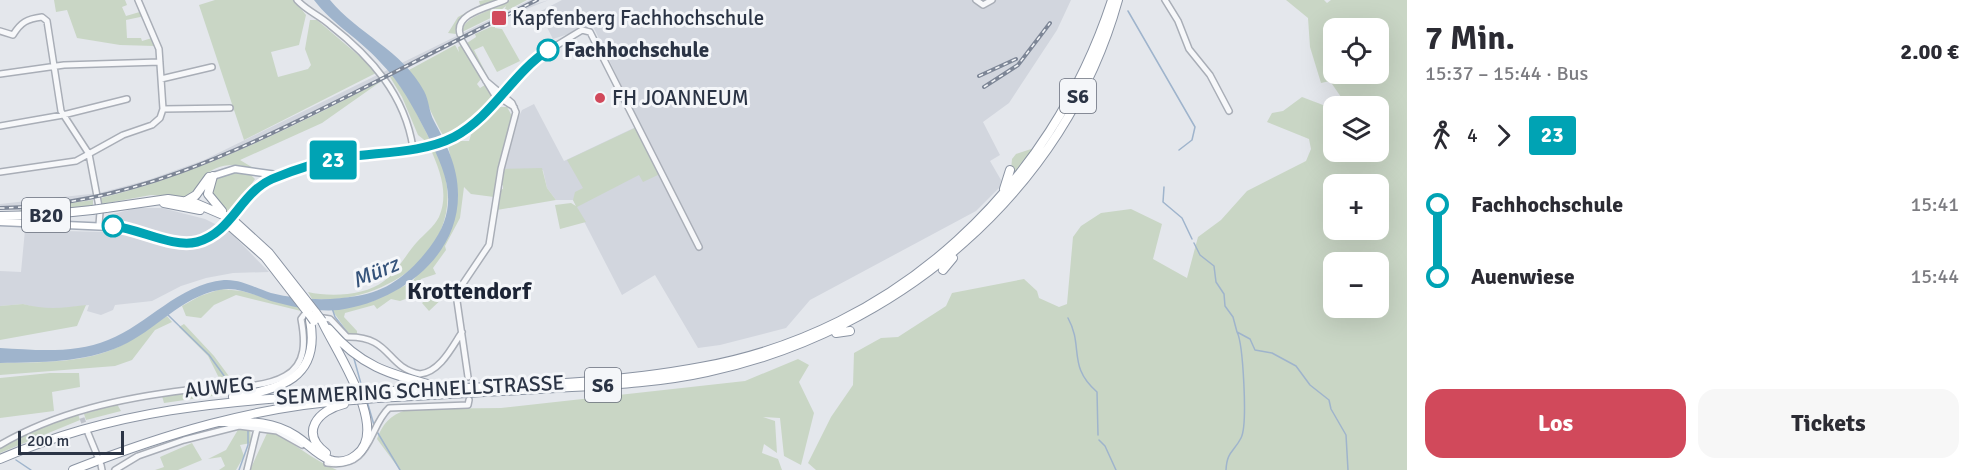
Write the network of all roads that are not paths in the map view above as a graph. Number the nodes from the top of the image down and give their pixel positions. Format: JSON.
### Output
{"nodes":[{"id":1,"x":138,"y":0,"type":"edge"},
{"id":2,"x":297,"y":0,"type":"edge"},
{"id":3,"x":504,"y":0,"type":"edge"},
{"id":4,"x":976,"y":0,"type":"edge"},
{"id":5,"x":992,"y":0,"type":"edge"},
{"id":6,"x":1112,"y":0,"type":"edge"},
{"id":7,"x":1118,"y":0,"type":"edge"},
{"id":8,"x":1165,"y":0,"type":"edge"},
{"id":9,"x":0,"y":31,"type":"edge"},
{"id":10,"x":460,"y":34,"type":"dead end"},
{"id":11,"x":462,"y":41,"type":"dead end"},
{"id":12,"x":1094,"y":50,"type":"junction"},
{"id":13,"x":160,"y":62,"type":"junction"},
{"id":14,"x":55,"y":67,"type":"junction"},
{"id":15,"x":212,"y":68,"type":"dead end"},
{"id":16,"x":0,"y":74,"type":"edge"},
{"id":17,"x":161,"y":79,"type":"junction"},
{"id":18,"x":1069,"y":86,"type":"dead end"},
{"id":19,"x":501,"y":96,"type":"junction"},
{"id":20,"x":128,"y":99,"type":"dead end"},
{"id":21,"x":230,"y":108,"type":"dead end"},
{"id":22,"x":163,"y":109,"type":"junction"},
{"id":23,"x":1229,"y":111,"type":"dead end"},
{"id":24,"x":63,"y":115,"type":"junction"},
{"id":25,"x":0,"y":126,"type":"edge"},
{"id":26,"x":413,"y":148,"type":"junction"},
{"id":27,"x":89,"y":154,"type":"junction"},
{"id":28,"x":1011,"y":170,"type":"dead end"},
{"id":29,"x":0,"y":172,"type":"edge"},
{"id":30,"x":258,"y":174,"type":"junction"},
{"id":31,"x":286,"y":174,"type":"junction"},
{"id":32,"x":213,"y":176,"type":"junction"},
{"id":33,"x":264,"y":183,"type":"junction"},
{"id":34,"x":251,"y":192,"type":"junction"},
{"id":35,"x":196,"y":202,"type":"junction"},
{"id":36,"x":127,"y":204,"type":"junction"},
{"id":37,"x":985,"y":214,"type":"junction"},
{"id":38,"x":0,"y":216,"type":"edge"},
{"id":39,"x":229,"y":220,"type":"junction"},
{"id":40,"x":0,"y":222,"type":"edge"},
{"id":41,"x":99,"y":225,"type":"junction"},
{"id":42,"x":965,"y":243,"type":"junction"},
{"id":43,"x":699,"y":247,"type":"dead end"},
{"id":44,"x":943,"y":270,"type":"dead end"},
{"id":45,"x":289,"y":281,"type":"junction"},
{"id":46,"x":314,"y":319,"type":"junction"},
{"id":47,"x":849,"y":331,"type":"dead end"},
{"id":48,"x":462,"y":332,"type":"junction"},
{"id":49,"x":817,"y":338,"type":"junction"},
{"id":50,"x":468,"y":377,"type":"dead end"},
{"id":51,"x":442,"y":388,"type":"junction"},
{"id":52,"x":376,"y":395,"type":"junction"},
{"id":53,"x":352,"y":397,"type":"junction"},
{"id":54,"x":469,"y":400,"type":"dead end"},
{"id":55,"x":215,"y":403,"type":"junction"},
{"id":56,"x":79,"y":412,"type":"junction"},
{"id":57,"x":82,"y":418,"type":"tunnel mouth"},
{"id":58,"x":220,"y":422,"type":"junction"},
{"id":59,"x":257,"y":429,"type":"junction"},
{"id":60,"x":88,"y":433,"type":"tunnel mouth"},
{"id":61,"x":0,"y":445,"type":"edge"},
{"id":62,"x":97,"y":455,"type":"dead end"},
{"id":63,"x":0,"y":459,"type":"edge"},
{"id":64,"x":73,"y":470,"type":"edge"},
{"id":65,"x":115,"y":470,"type":"edge"},
{"id":66,"x":247,"y":470,"type":"edge"}],
"edges":[{"from":1,"to":13,"type":"street"},
{"from":2,"to":26,"type":"street"},
{"from":3,"to":10,"type":"street"},
{"from":4,"to":5,"type":"street"},
{"from":6,"to":12,"type":"highway","name":"SEMMERING SCHNELLSTRASSE","number":"S6"},
{"from":7,"to":42,"type":"highway","name":"SEMMERING SCHNELLSTRASSE","number":"S6"},
{"from":8,"to":23,"type":"street"},
{"from":9,"to":14,"type":"street"},
{"from":11,"to":19,"type":"street"},
{"from":12,"to":18,"type":"highway"},
{"from":12,"to":37,"type":"highway","name":"SEMMERING SCHNELLSTRASSE","number":"S6"},
{"from":13,"to":14,"type":"street"},
{"from":13,"to":17,"type":"street"},
{"from":14,"to":16,"type":"street"},
{"from":14,"to":24,"type":"street"},
{"from":15,"to":17,"type":"street"},
{"from":17,"to":22,"type":"street"},
{"from":19,"to":26,"type":"main road"},
{"from":19,"to":43,"type":"street"},
{"from":19,"to":48,"type":"street"},
{"from":20,"to":24,"type":"street"},
{"from":21,"to":22,"type":"street"},
{"from":22,"to":27,"type":"street"},
{"from":24,"to":25,"type":"street"},
{"from":24,"to":27,"type":"street"},
{"from":26,"to":31,"type":"main road"},
{"from":27,"to":29,"type":"street"},
{"from":27,"to":41,"type":"street"},
{"from":28,"to":37,"type":"highway"},
{"from":30,"to":31,"type":"main road"},
{"from":30,"to":32,"type":"main road"},
{"from":30,"to":33,"type":"main road"},
{"from":30,"to":34,"type":"main road"},
{"from":31,"to":33,"type":"main road"},
{"from":32,"to":35,"type":"highway"},
{"from":32,"to":39,"type":"highway"},
{"from":33,"to":34,"type":"main road"},
{"from":34,"to":41,"type":"main road"},
{"from":35,"to":36,"type":"highway","number":"B20"},
{"from":35,"to":36,"type":"highway","number":"B20"},
{"from":35,"to":39,"type":"highway","number":"B20"},
{"from":36,"to":38,"type":"highway","number":"B20","bridge":true},
{"from":37,"to":51,"type":"highway","name":"SEMMERING SCHNELLSTRASSE","number":"S6"},
{"from":39,"to":45,"type":"highway","number":"B20"},
{"from":40,"to":41,"type":"main road"},
{"from":42,"to":44,"type":"highway"},
{"from":42,"to":49,"type":"highway","name":"SEMMERING SCHNELLSTRASSE","number":"S6"},
{"from":45,"to":46,"type":"highway","number":"B20"},
{"from":45,"to":46,"type":"highway","number":"B20"},
{"from":46,"to":51,"type":"highway"},
{"from":46,"to":53,"type":"highway","number":"B20"},
{"from":46,"to":55,"type":"highway"},
{"from":47,"to":49,"type":"highway"},
{"from":48,"to":50,"type":"street"},
{"from":48,"to":56,"type":"street","name":"AUWEG"},
{"from":49,"to":52,"type":"highway","name":"SEMMERING SCHNELLSTRASSE","number":"S6"},
{"from":51,"to":52,"type":"highway","name":"SEMMERING SCHNELLSTRASSE","number":"S6"},
{"from":52,"to":53,"type":"highway","name":"SEMMERING SCHNELLSTRASSE","number":"S6","bridge":true},
{"from":53,"to":53,"type":"highway"},
{"from":53,"to":55,"type":"highway","name":"SEMMERING SCHNELLSTRASSE","number":"S6"},
{"from":53,"to":58,"type":"highway","name":"SEMMERING SCHNELLSTRASSE","number":"S6"},
{"from":53,"to":58,"type":"highway"},
{"from":54,"to":59,"type":"street"},
{"from":55,"to":63,"type":"highway","name":"SEMMERING SCHNELLSTRASSE","number":"S6"},
{"from":56,"to":57,"type":"street"},
{"from":56,"to":61,"type":"street","name":"AUWEG"},
{"from":58,"to":64,"type":"highway","name":"SEMMERING SCHNELLSTRASSE","number":"S6"},
{"from":59,"to":65,"type":"street"},
{"from":59,"to":66,"type":"street"},
{"from":60,"to":62,"type":"street"}]}
